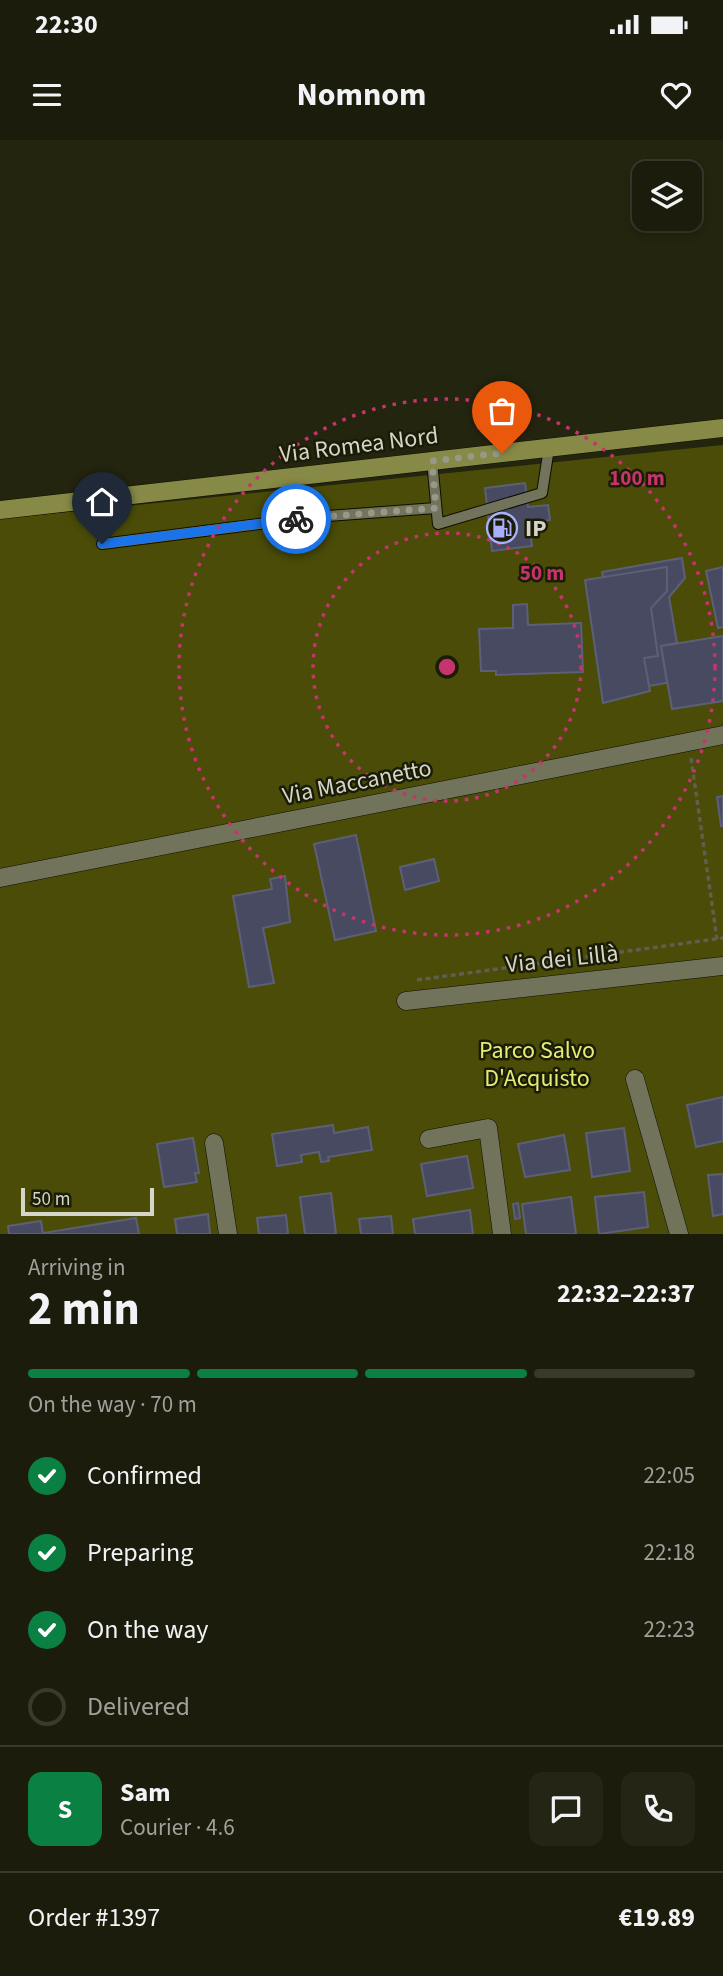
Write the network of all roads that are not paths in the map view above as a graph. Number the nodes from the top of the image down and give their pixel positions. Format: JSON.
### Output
{"nodes":[{"id":1,"x":723,"y":428,"type":"edge"},
{"id":2,"x":549,"y":447,"type":"junction"},
{"id":3,"x":432,"y":461,"type":"junction"},
{"id":4,"x":436,"y":508,"type":"junction"},
{"id":5,"x":0,"y":510,"type":"edge"},
{"id":6,"x":102,"y":544,"type":"dead end"},
{"id":7,"x":723,"y":735,"type":"edge"},
{"id":8,"x":0,"y":878,"type":"edge"},
{"id":9,"x":723,"y":966,"type":"edge"},
{"id":10,"x":406,"y":1000,"type":"dead end"},
{"id":11,"x":635,"y":1079,"type":"dead end"},
{"id":12,"x":429,"y":1139,"type":"dead end"},
{"id":13,"x":214,"y":1143,"type":"dead end"},
{"id":14,"x":228,"y":1234,"type":"edge"},
{"id":15,"x":502,"y":1234,"type":"edge"},
{"id":16,"x":679,"y":1234,"type":"edge"}],
"edges":[{"from":1,"to":2,"type":"main road","name":"Via Romea Nord"},
{"from":2,"to":3,"type":"main road","name":"Via Romea Nord"},
{"from":2,"to":4,"type":"lane"},
{"from":3,"to":4,"type":"lane"},
{"from":3,"to":5,"type":"main road","name":"Via Romea Nord"},
{"from":4,"to":6,"type":"lane"},
{"from":7,"to":8,"type":"street","name":"Via Maccanetto"},
{"from":9,"to":10,"type":"street","name":"Via dei Lillà"},
{"from":11,"to":16,"type":"street"},
{"from":12,"to":15,"type":"street"},
{"from":13,"to":14,"type":"street"}]}
